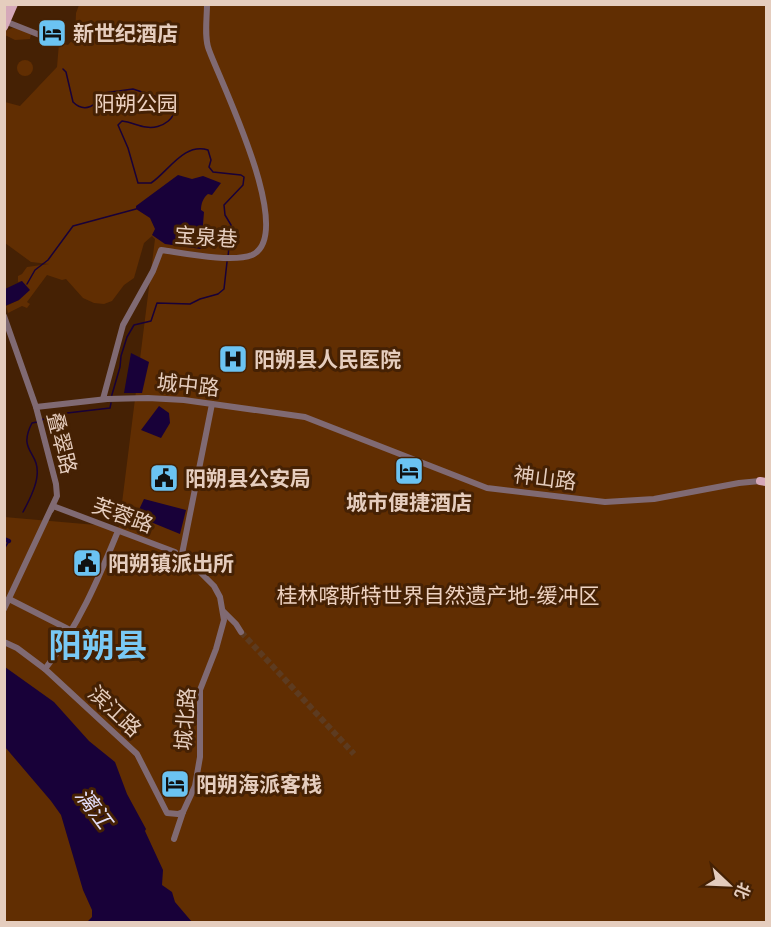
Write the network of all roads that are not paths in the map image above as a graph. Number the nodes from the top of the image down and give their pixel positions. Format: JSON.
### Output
{"nodes":[{"id":1,"x":8,"y":4,"type":"edge"},
{"id":2,"x":14,"y":4,"type":"edge"},
{"id":3,"x":202,"y":4,"type":"edge"},
{"id":4,"x":207,"y":4,"type":"edge"},
{"id":5,"x":4,"y":12,"type":"edge"},
{"id":6,"x":207,"y":16,"type":"junction"},
{"id":7,"x":6,"y":24,"type":"edge"},
{"id":8,"x":50,"y":39,"type":"dead end"},
{"id":9,"x":4,"y":316,"type":"edge"},
{"id":10,"x":105,"y":399,"type":"junction"},
{"id":11,"x":212,"y":404,"type":"junction"},
{"id":12,"x":36,"y":406,"type":"junction"},
{"id":13,"x":334,"y":428,"type":"joint"},
{"id":14,"x":764,"y":482,"type":"edge"},
{"id":15,"x":53,"y":506,"type":"junction"},
{"id":16,"x":118,"y":531,"type":"junction"},
{"id":17,"x":178,"y":553,"type":"junction"},
{"id":18,"x":172,"y":560,"type":"dead end"},
{"id":19,"x":9,"y":599,"type":"junction"},
{"id":20,"x":4,"y":609,"type":"edge"},
{"id":21,"x":224,"y":612,"type":"junction"},
{"id":22,"x":72,"y":631,"type":"junction"},
{"id":23,"x":241,"y":632,"type":"tunnel mouth"},
{"id":24,"x":4,"y":642,"type":"edge"},
{"id":25,"x":45,"y":669,"type":"junction"},
{"id":26,"x":183,"y":812,"type":"junction"},
{"id":27,"x":174,"y":839,"type":"dead end"}],
"edges":[{"from":1,"to":5,"type":"main road"},
{"from":2,"to":7,"type":"main road"},
{"from":3,"to":6,"type":"street"},
{"from":4,"to":6,"type":"street","name":"宝泉巷"},
{"from":6,"to":10,"type":"street","name":"宝泉巷"},
{"from":7,"to":8,"type":"street"},
{"from":9,"to":12,"type":"street","name":"叠翠路"},
{"from":10,"to":11,"type":"street","name":"城中路"},
{"from":10,"to":12,"type":"street","name":"城中路"},
{"from":11,"to":13,"type":"street","name":"城中路"},
{"from":11,"to":17,"type":"street"},
{"from":12,"to":15,"type":"street","name":"叠翠路"},
{"from":13,"to":14,"type":"street","name":"神山路"},
{"from":15,"to":16,"type":"street","name":"芙蓉路"},
{"from":15,"to":17,"type":"street"},
{"from":15,"to":19,"type":"street","name":"叠翠路"},
{"from":15,"to":20,"type":"street"},
{"from":16,"to":17,"type":"street","name":"芙蓉路"},
{"from":16,"to":22,"type":"street"},
{"from":17,"to":18,"type":"street"},
{"from":17,"to":21,"type":"street"},
{"from":19,"to":20,"type":"street","name":"叠翠路"},
{"from":19,"to":22,"type":"street"},
{"from":21,"to":23,"type":"street"},
{"from":21,"to":26,"type":"street","name":"城北路"},
{"from":22,"to":25,"type":"street"},
{"from":24,"to":25,"type":"street","name":"滨江路"},
{"from":25,"to":26,"type":"street","name":"滨江路"},
{"from":26,"to":27,"type":"street","name":"城北路"}]}
